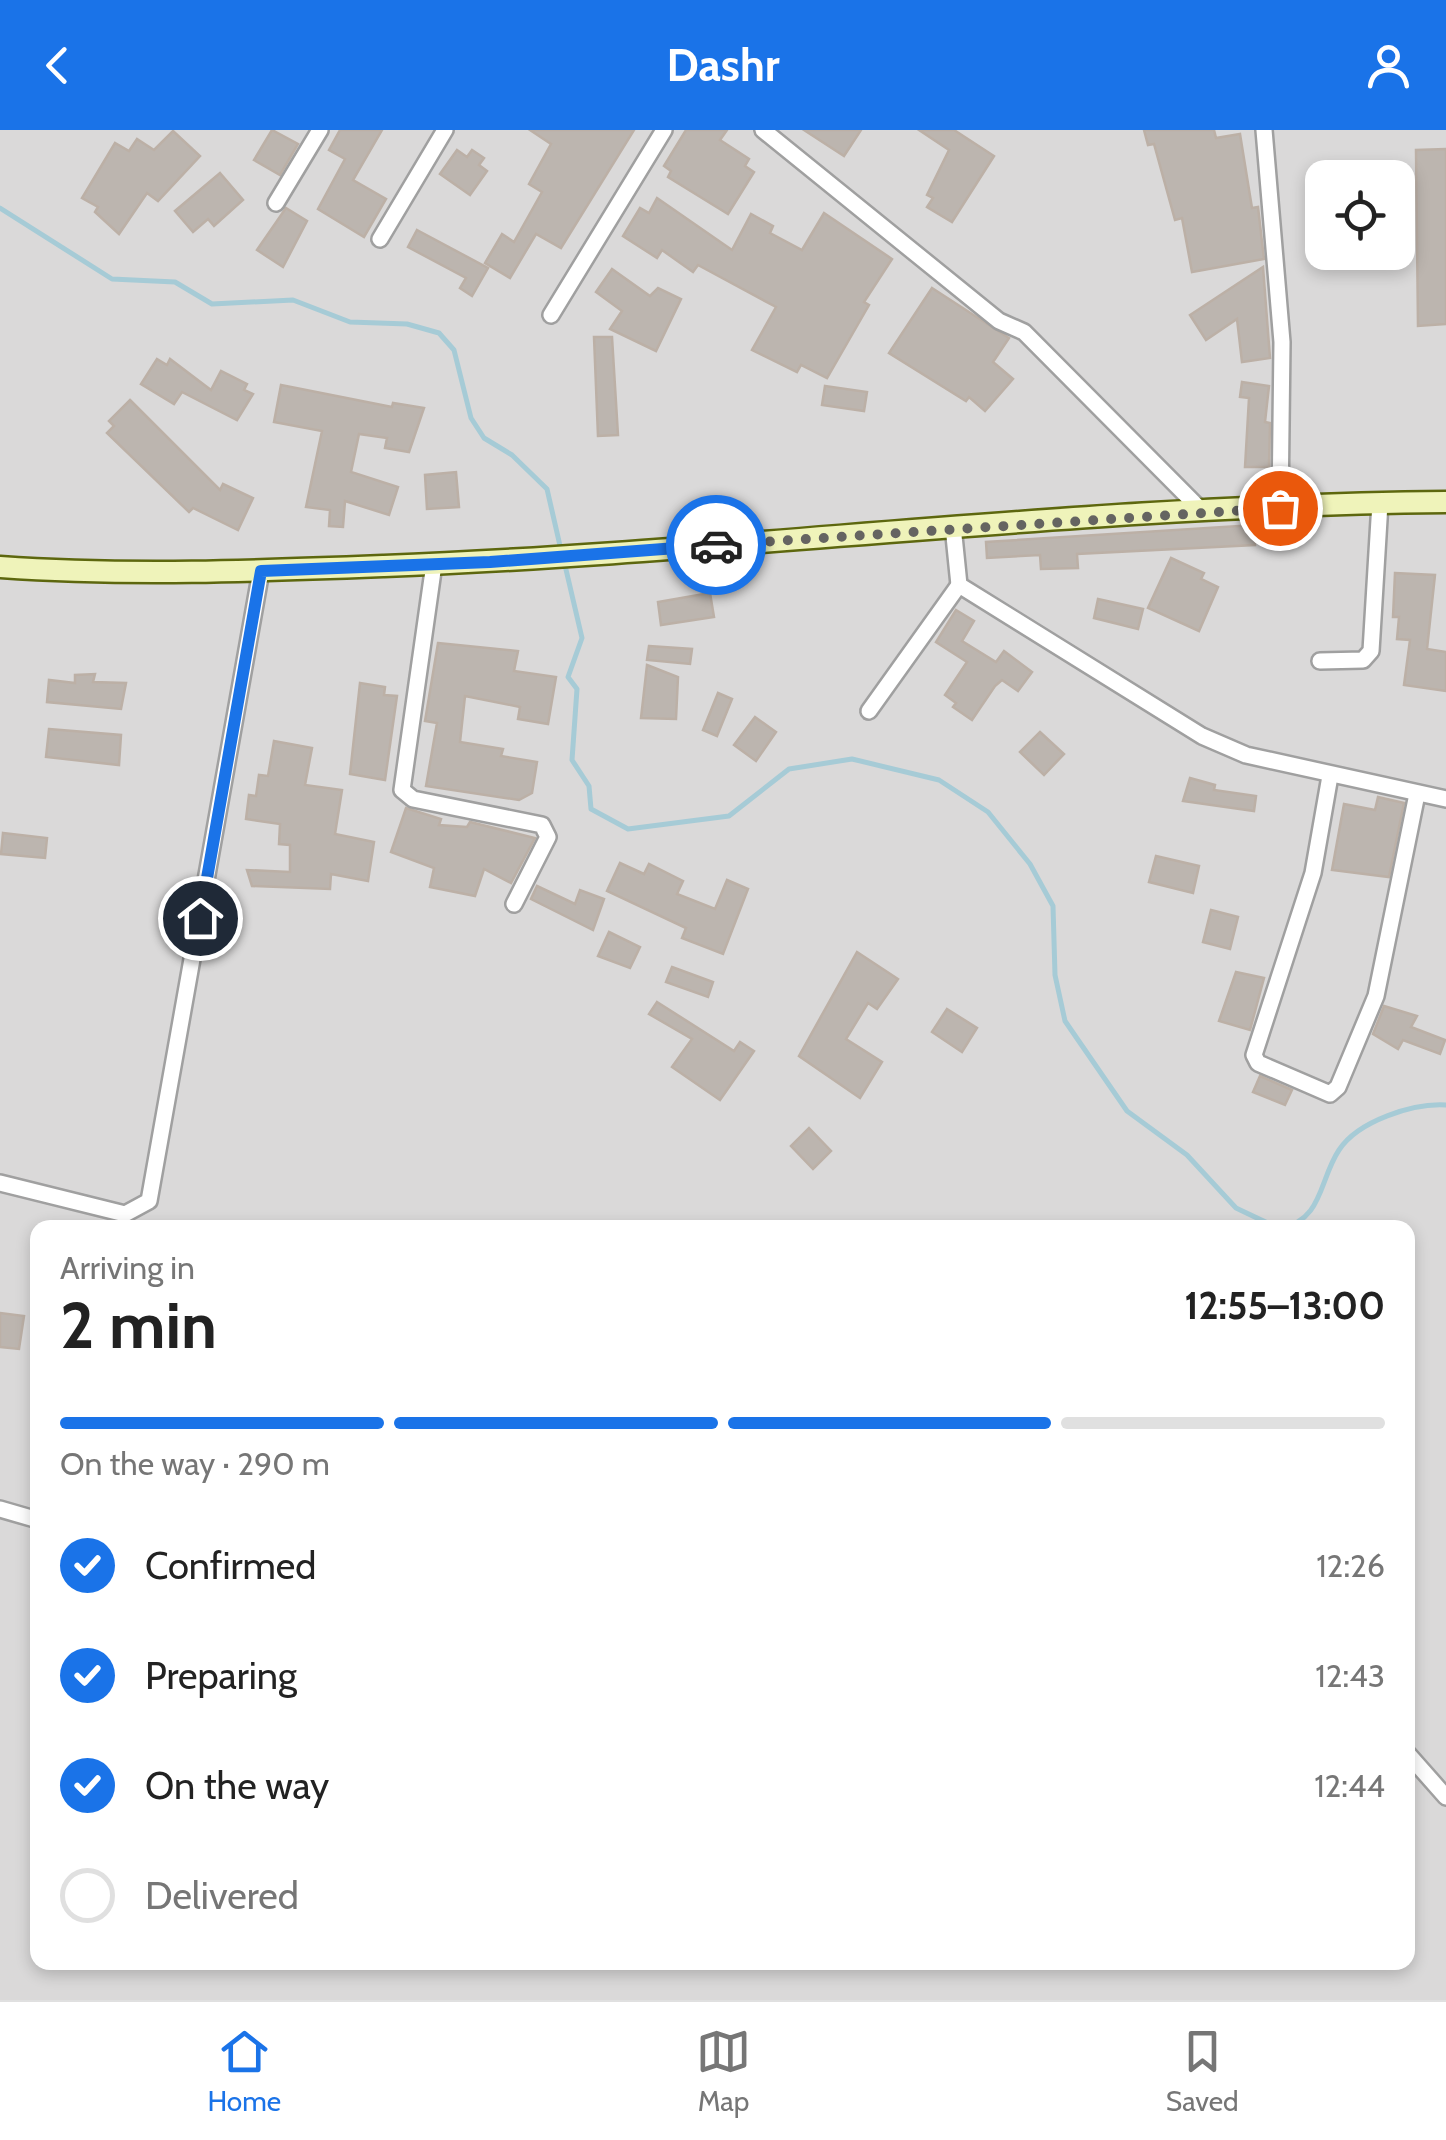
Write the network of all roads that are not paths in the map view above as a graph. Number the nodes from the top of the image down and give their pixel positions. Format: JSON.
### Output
{"nodes":[{"id":1,"x":445,"y":130,"type":"edge"},
{"id":2,"x":664,"y":130,"type":"edge"},
{"id":3,"x":762,"y":130,"type":"edge"},
{"id":4,"x":1264,"y":130,"type":"edge"},
{"id":5,"x":317,"y":131,"type":"edge"},
{"id":6,"x":276,"y":203,"type":"dead end"},
{"id":7,"x":380,"y":239,"type":"dead end"},
{"id":8,"x":552,"y":316,"type":"dead end"},
{"id":9,"x":1446,"y":502,"type":"edge"},
{"id":10,"x":1380,"y":503,"type":"junction"},
{"id":11,"x":1280,"y":508,"type":"junction"},
{"id":12,"x":1202,"y":512,"type":"junction"},
{"id":13,"x":953,"y":526,"type":"junction"},
{"id":14,"x":434,"y":564,"type":"junction"},
{"id":15,"x":0,"y":567,"type":"edge"},
{"id":16,"x":261,"y":571,"type":"junction"},
{"id":17,"x":959,"y":586,"type":"junction"},
{"id":18,"x":1320,"y":661,"type":"dead end"},
{"id":19,"x":869,"y":711,"type":"dead end"},
{"id":20,"x":1330,"y":776,"type":"junction"},
{"id":21,"x":1417,"y":794,"type":"junction"},
{"id":22,"x":1446,"y":799,"type":"edge"},
{"id":23,"x":514,"y":904,"type":"dead end"},
{"id":24,"x":0,"y":1183,"type":"edge"},
{"id":25,"x":0,"y":1509,"type":"edge"},
{"id":26,"x":30,"y":1518,"type":"edge"},
{"id":27,"x":1415,"y":1762,"type":"edge"},
{"id":28,"x":1446,"y":1796,"type":"edge"}],
"edges":[{"from":1,"to":7,"type":"street"},
{"from":2,"to":8,"type":"street"},
{"from":3,"to":12,"type":"street"},
{"from":4,"to":11,"type":"street"},
{"from":5,"to":6,"type":"street"},
{"from":9,"to":10,"type":"street"},
{"from":10,"to":11,"type":"street"},
{"from":10,"to":18,"type":"street"},
{"from":11,"to":12,"type":"street"},
{"from":12,"to":13,"type":"street"},
{"from":13,"to":14,"type":"street"},
{"from":13,"to":17,"type":"street"},
{"from":14,"to":16,"type":"street"},
{"from":14,"to":23,"type":"street"},
{"from":15,"to":16,"type":"street"},
{"from":16,"to":24,"type":"street"},
{"from":17,"to":19,"type":"street"},
{"from":17,"to":20,"type":"street"},
{"from":20,"to":21,"type":"street"},
{"from":20,"to":21,"type":"street"},
{"from":21,"to":22,"type":"street"},
{"from":25,"to":26,"type":"street"},
{"from":27,"to":28,"type":"street"}]}
